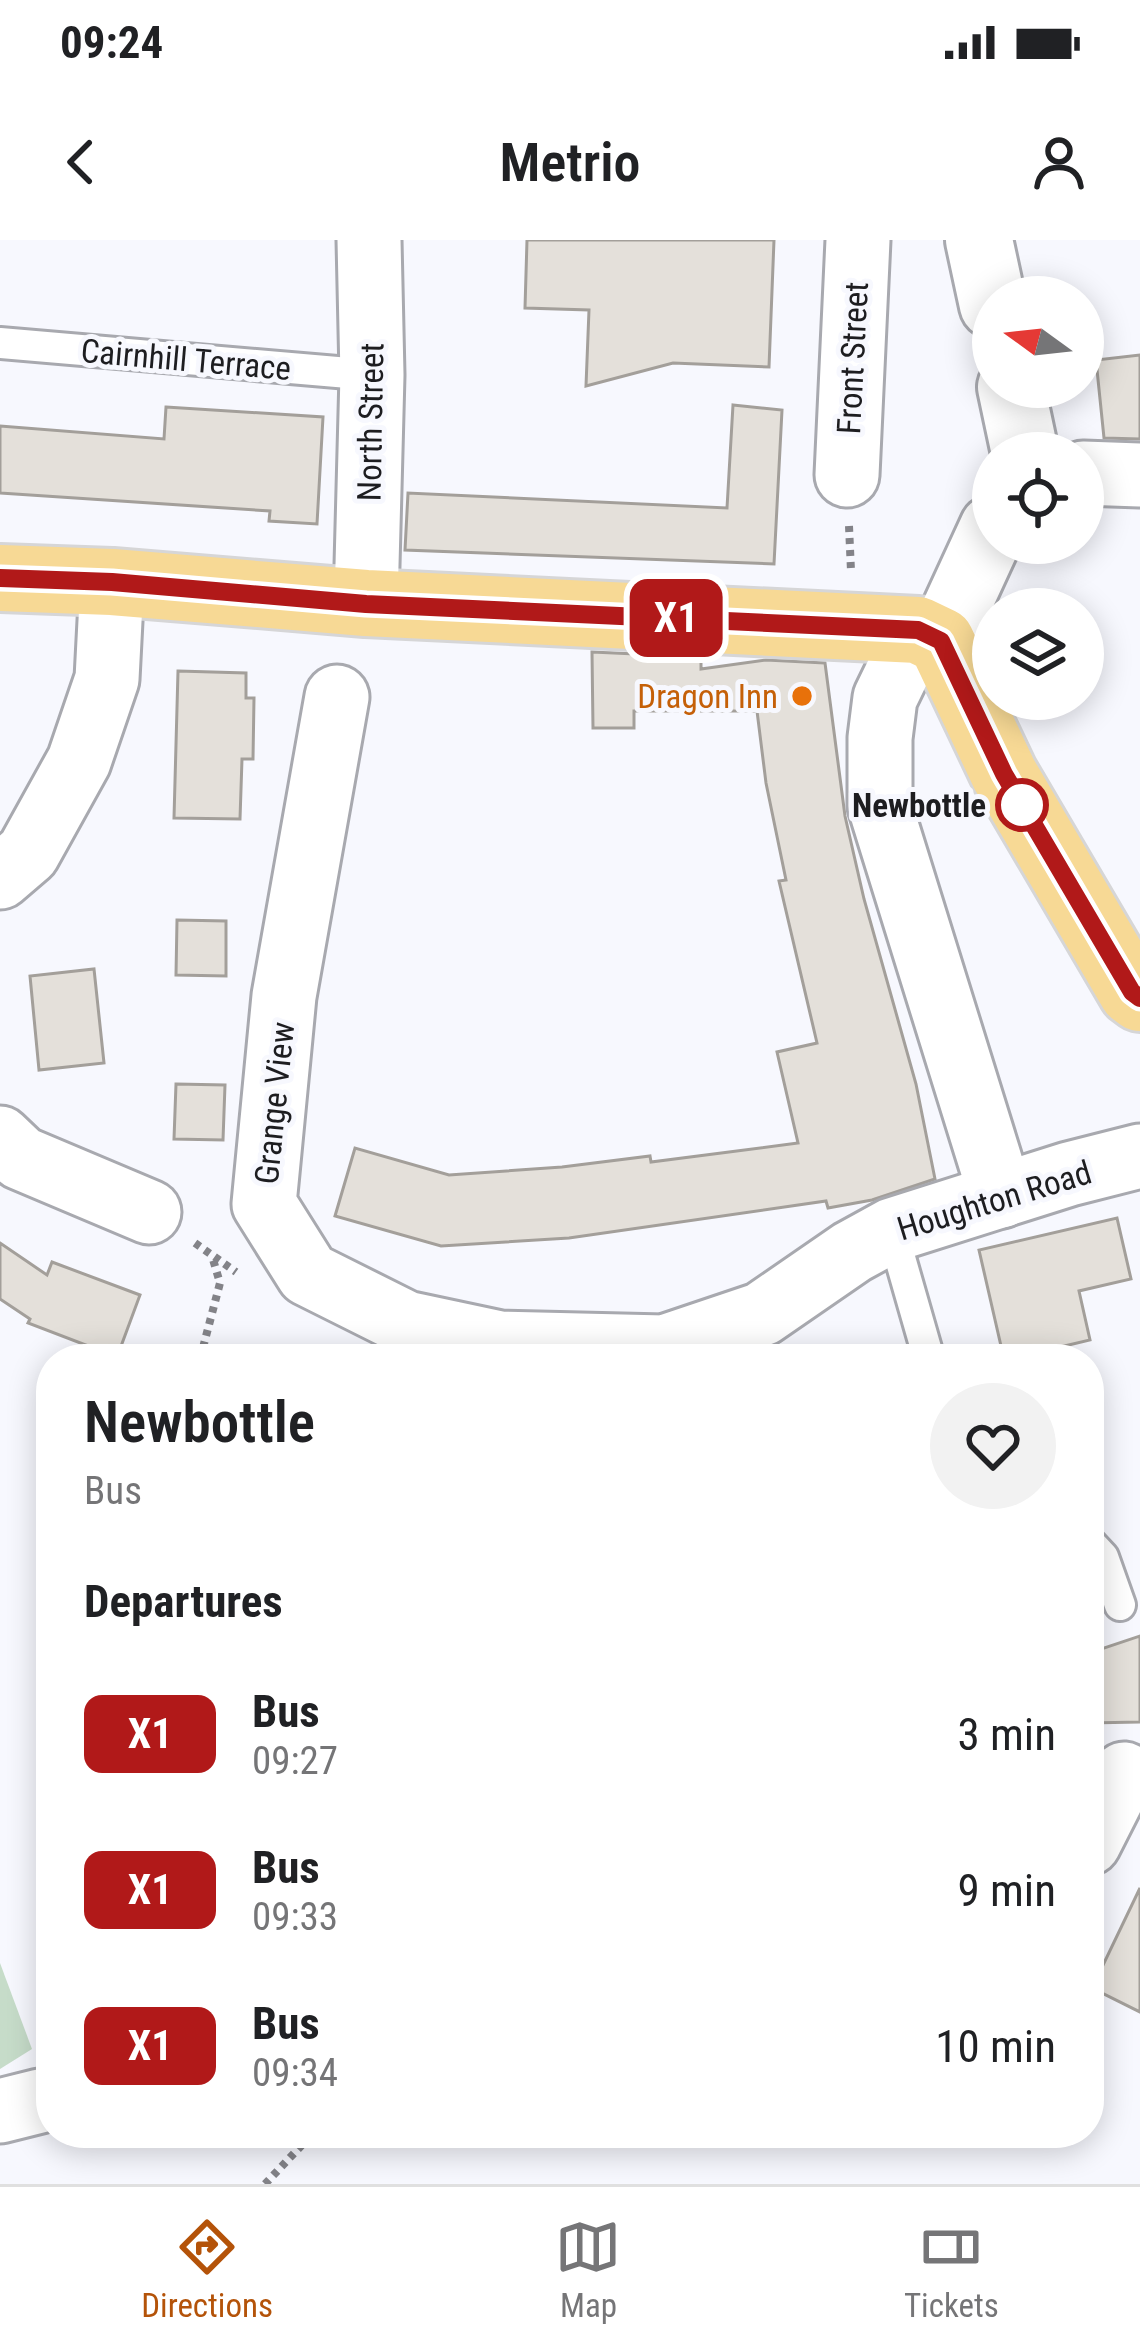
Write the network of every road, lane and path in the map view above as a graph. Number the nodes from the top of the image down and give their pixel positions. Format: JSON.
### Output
{"nodes":[{"id":1,"x":369,"y":240,"type":"edge"},
{"id":2,"x":858,"y":240,"type":"edge"},
{"id":3,"x":979,"y":240,"type":"edge"},
{"id":4,"x":987,"y":276,"type":"edge"},
{"id":5,"x":0,"y":343,"type":"edge"},
{"id":6,"x":372,"y":375,"type":"junction"},
{"id":7,"x":1104,"y":474,"type":"edge"},
{"id":8,"x":847,"y":475,"type":"joint"},
{"id":9,"x":1140,"y":476,"type":"edge"},
{"id":10,"x":972,"y":564,"type":"edge"},
{"id":11,"x":0,"y":578,"type":"edge"},
{"id":12,"x":112,"y":582,"type":"junction"},
{"id":13,"x":366,"y":604,"type":"junction"},
{"id":14,"x":853,"y":627,"type":"junction"},
{"id":15,"x":930,"y":636,"type":"junction"},
{"id":16,"x":337,"y":697,"type":"dead end"},
{"id":17,"x":0,"y":878,"type":"edge"},
{"id":18,"x":1140,"y":998,"type":"edge"},
{"id":19,"x":0,"y":1138,"type":"edge"},
{"id":20,"x":1140,"y":1156,"type":"edge"},
{"id":21,"x":1001,"y":1196,"type":"junction"},
{"id":22,"x":149,"y":1212,"type":"dead end"},
{"id":23,"x":872,"y":1241,"type":"junction"},
{"id":24,"x":211,"y":1255,"type":"dead end"},
{"id":25,"x":204,"y":1344,"type":"edge"},
{"id":26,"x":517,"y":1344,"type":"edge"},
{"id":27,"x":689,"y":1344,"type":"edge"},
{"id":28,"x":922,"y":1344,"type":"edge"},
{"id":29,"x":1104,"y":1560,"type":"edge"},
{"id":30,"x":1120,"y":1605,"type":"dead end"},
{"id":31,"x":1124,"y":1774,"type":"dead end"},
{"id":32,"x":1104,"y":1813,"type":"edge"},
{"id":33,"x":299,"y":2148,"type":"edge"},
{"id":34,"x":265,"y":2184,"type":"edge"}],
"edges":[{"from":1,"to":6,"type":"street","name":"North Street"},
{"from":2,"to":8,"type":"street","name":"Front Street"},
{"from":3,"to":4,"type":"street"},
{"from":5,"to":6,"type":"lane","name":"Cairnhill Terrace"},
{"from":6,"to":13,"type":"street","name":"North Street"},
{"from":7,"to":9,"type":"street"},
{"from":8,"to":14,"type":"path"},
{"from":10,"to":15,"type":"street"},
{"from":11,"to":12,"type":"main road"},
{"from":12,"to":13,"type":"main road"},
{"from":12,"to":17,"type":"street"},
{"from":13,"to":14,"type":"main road"},
{"from":14,"to":15,"type":"main road"},
{"from":15,"to":18,"type":"main road"},
{"from":15,"to":21,"type":"street"},
{"from":16,"to":26,"type":"street","name":"Grange View"},
{"from":19,"to":22,"type":"street"},
{"from":20,"to":21,"type":"street","name":"Houghton Road"},
{"from":21,"to":23,"type":"street","name":"Houghton Road"},
{"from":23,"to":27,"type":"street","name":"Grange View"},
{"from":23,"to":28,"type":"lane"},
{"from":24,"to":25,"type":"path"},
{"from":29,"to":30,"type":"lane"},
{"from":31,"to":32,"type":"street"},
{"from":33,"to":34,"type":"path"}]}
